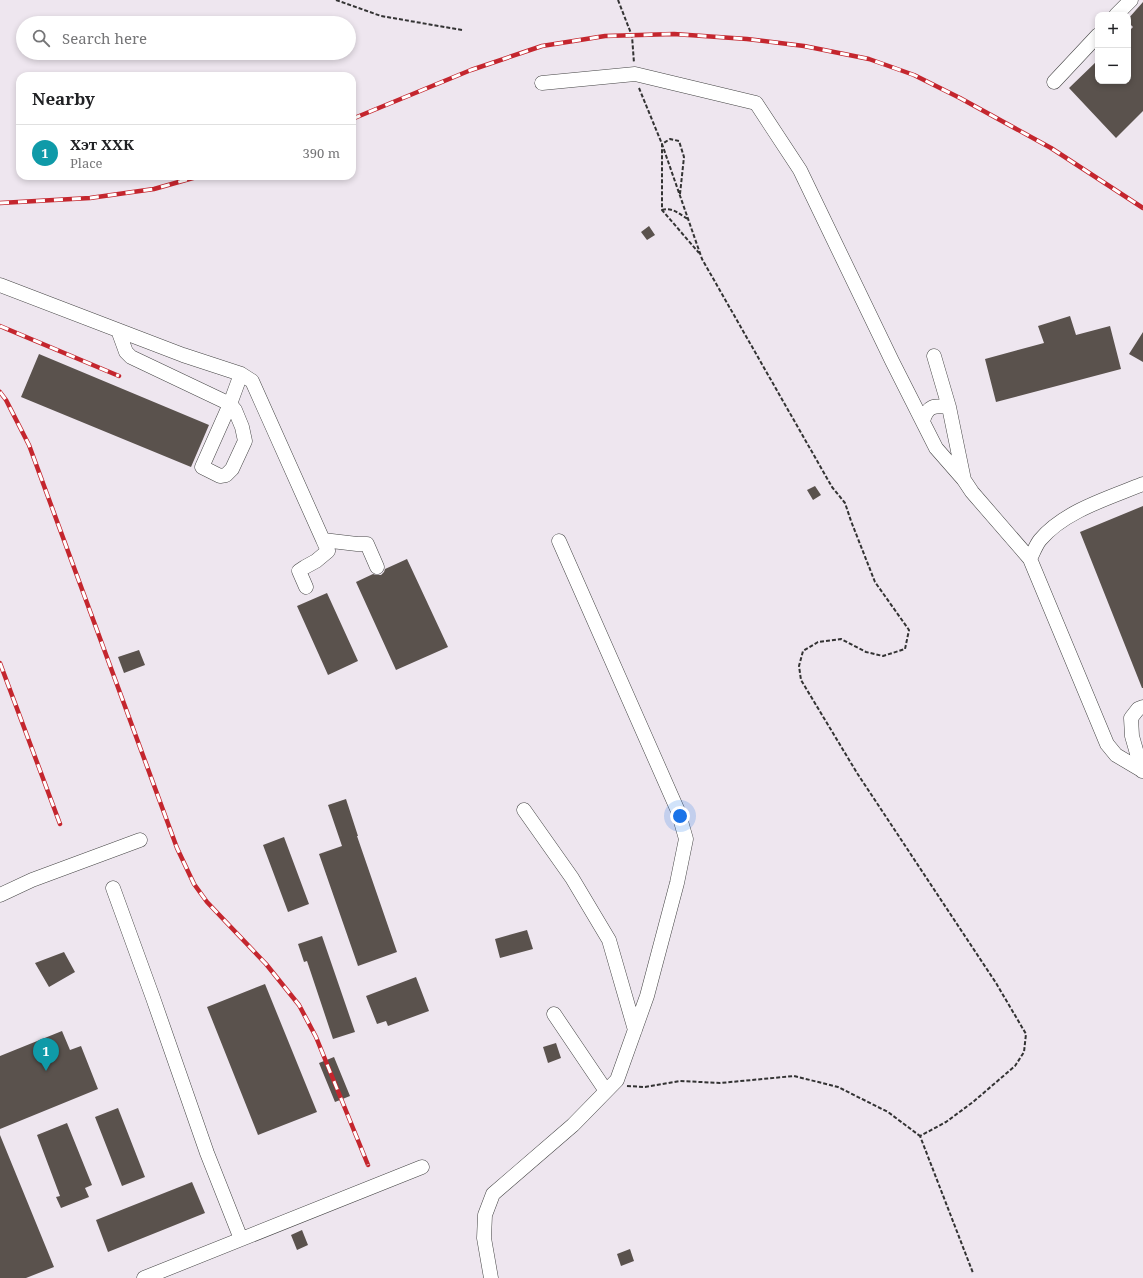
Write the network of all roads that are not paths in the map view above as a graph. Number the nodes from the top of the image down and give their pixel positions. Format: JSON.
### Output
{"nodes":[{"id":1,"x":1130,"y":0,"type":"edge"},
{"id":2,"x":1119,"y":12,"type":"edge"},
{"id":3,"x":1095,"y":38,"type":"edge"},
{"id":4,"x":1054,"y":82,"type":"dead end"},
{"id":5,"x":542,"y":83,"type":"dead end"},
{"id":6,"x":0,"y":284,"type":"edge"},
{"id":7,"x":118,"y":330,"type":"junction"},
{"id":8,"x":934,"y":356,"type":"dead end"},
{"id":9,"x":241,"y":374,"type":"junction"},
{"id":10,"x":949,"y":407,"type":"junction"},
{"id":11,"x":923,"y":421,"type":"junction"},
{"id":12,"x":964,"y":480,"type":"junction"},
{"id":13,"x":1143,"y":484,"type":"edge"},
{"id":14,"x":322,"y":540,"type":"junction"},
{"id":15,"x":560,"y":541,"type":"dead end"},
{"id":16,"x":1030,"y":559,"type":"junction"},
{"id":17,"x":377,"y":567,"type":"dead end"},
{"id":18,"x":306,"y":587,"type":"dead end"},
{"id":19,"x":1143,"y":707,"type":"edge"},
{"id":20,"x":1142,"y":771,"type":"edge"},
{"id":21,"x":524,"y":810,"type":"dead end"},
{"id":22,"x":140,"y":840,"type":"dead end"},
{"id":23,"x":113,"y":888,"type":"dead end"},
{"id":24,"x":0,"y":895,"type":"edge"},
{"id":25,"x":554,"y":1014,"type":"dead end"},
{"id":26,"x":634,"y":1030,"type":"junction"},
{"id":27,"x":609,"y":1089,"type":"junction"},
{"id":28,"x":422,"y":1168,"type":"dead end"},
{"id":29,"x":241,"y":1239,"type":"junction"},
{"id":30,"x":144,"y":1278,"type":"edge"},
{"id":31,"x":491,"y":1278,"type":"edge"}],
"edges":[{"from":1,"to":2,"type":"lane"},
{"from":3,"to":4,"type":"lane"},
{"from":5,"to":11,"type":"lane"},
{"from":6,"to":7,"type":"lane"},
{"from":7,"to":9,"type":"lane"},
{"from":7,"to":9,"type":"lane"},
{"from":8,"to":10,"type":"lane"},
{"from":9,"to":14,"type":"lane"},
{"from":10,"to":11,"type":"lane"},
{"from":10,"to":12,"type":"lane"},
{"from":11,"to":12,"type":"lane"},
{"from":12,"to":16,"type":"lane"},
{"from":13,"to":16,"type":"lane"},
{"from":14,"to":17,"type":"lane"},
{"from":14,"to":18,"type":"lane"},
{"from":15,"to":26,"type":"lane"},
{"from":16,"to":20,"type":"lane"},
{"from":19,"to":20,"type":"lane"},
{"from":21,"to":26,"type":"lane"},
{"from":22,"to":24,"type":"lane"},
{"from":23,"to":29,"type":"lane"},
{"from":25,"to":27,"type":"lane"},
{"from":26,"to":27,"type":"lane"},
{"from":27,"to":31,"type":"lane"},
{"from":28,"to":29,"type":"lane"},
{"from":29,"to":30,"type":"lane"}]}
